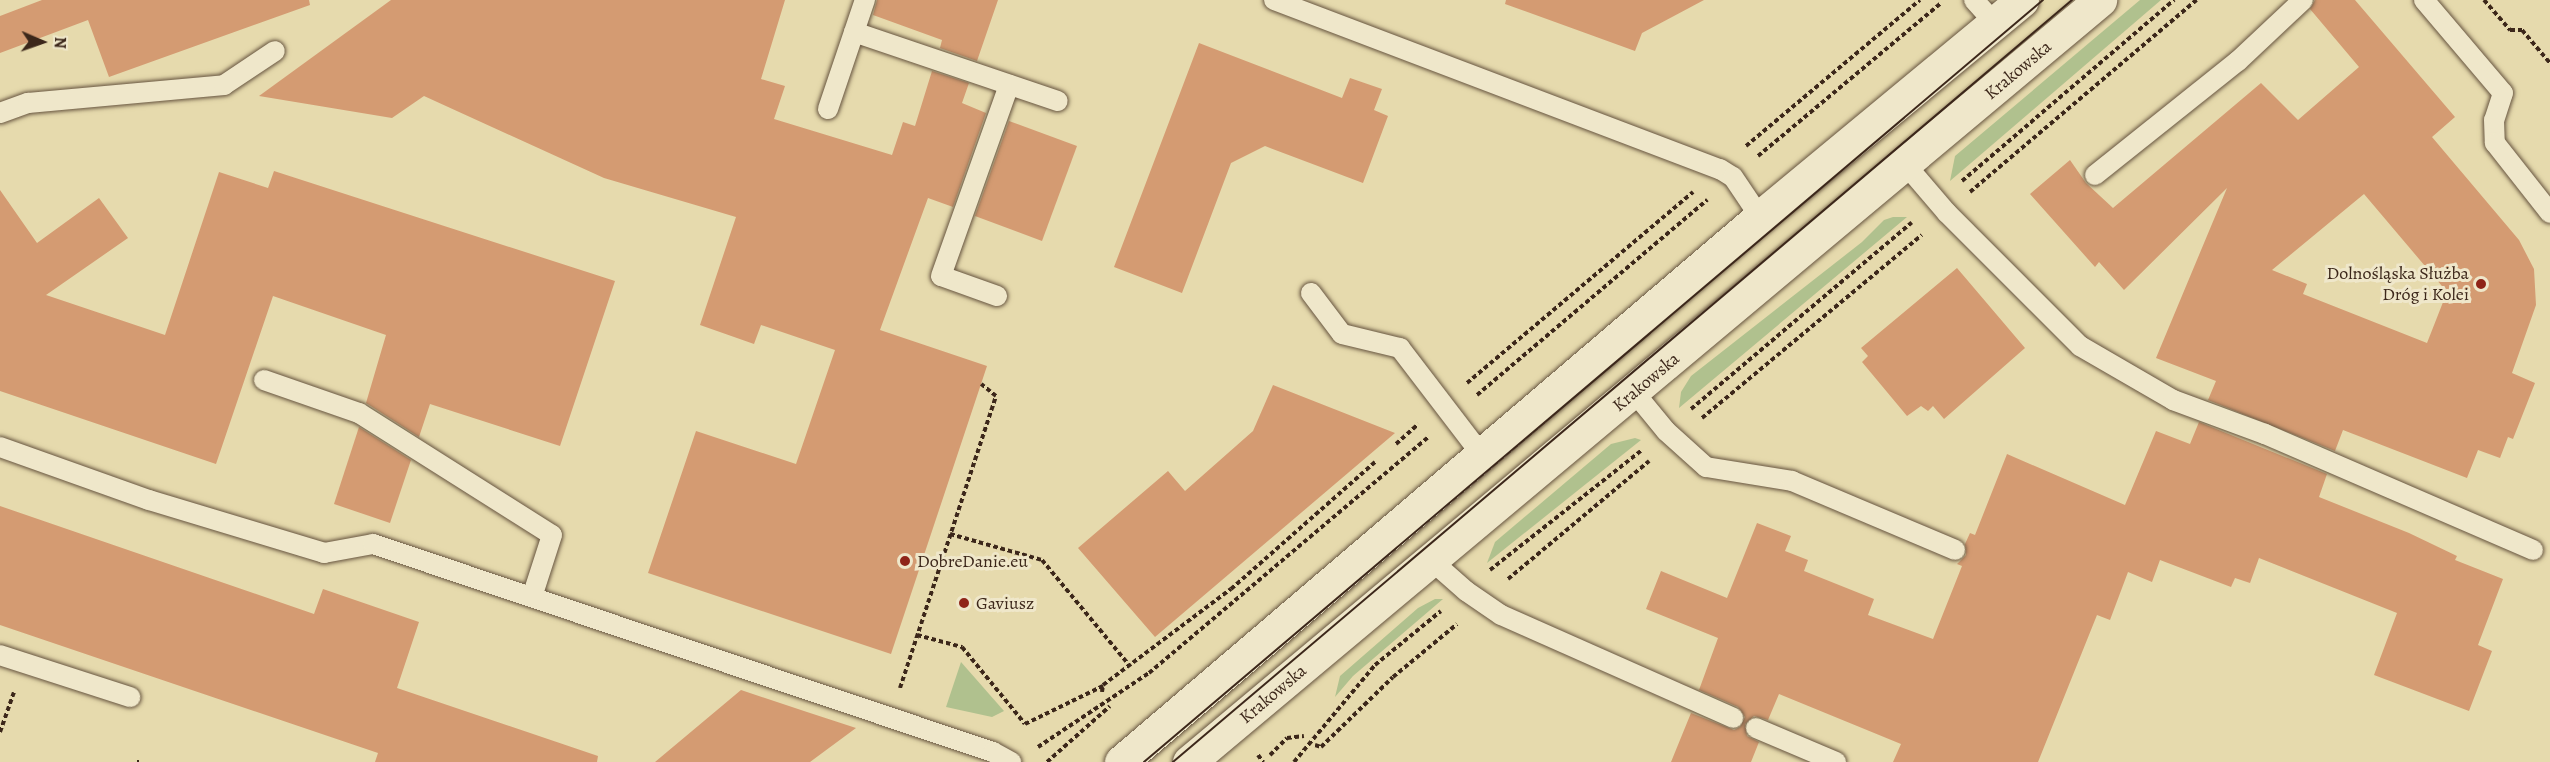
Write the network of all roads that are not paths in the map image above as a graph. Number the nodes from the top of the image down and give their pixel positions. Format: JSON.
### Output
{"nodes":[{"id":1,"x":865,"y":0,"type":"edge"},
{"id":2,"x":1274,"y":0,"type":"edge"},
{"id":3,"x":2022,"y":0,"type":"edge"},
{"id":4,"x":2100,"y":0,"type":"edge"},
{"id":5,"x":2303,"y":0,"type":"edge"},
{"id":6,"x":2424,"y":0,"type":"edge"},
{"id":7,"x":1984,"y":12,"type":"edge"},
{"id":8,"x":854,"y":32,"type":"junction"},
{"id":9,"x":275,"y":51,"type":"dead end"},
{"id":10,"x":1010,"y":84,"type":"junction"},
{"id":11,"x":1058,"y":101,"type":"dead end"},
{"id":12,"x":828,"y":109,"type":"dead end"},
{"id":13,"x":0,"y":113,"type":"edge"},
{"id":14,"x":1905,"y":165,"type":"junction"},
{"id":15,"x":2095,"y":175,"type":"dead end"},
{"id":16,"x":2550,"y":213,"type":"edge"},
{"id":17,"x":1760,"y":217,"type":"junction"},
{"id":18,"x":1311,"y":293,"type":"dead end"},
{"id":19,"x":997,"y":296,"type":"dead end"},
{"id":20,"x":264,"y":380,"type":"dead end"},
{"id":21,"x":1634,"y":392,"type":"junction"},
{"id":22,"x":0,"y":447,"type":"edge"},
{"id":23,"x":1481,"y":454,"type":"junction"},
{"id":24,"x":1955,"y":550,"type":"dead end"},
{"id":25,"x":2533,"y":550,"type":"dead end"},
{"id":26,"x":1432,"y":561,"type":"junction"},
{"id":27,"x":532,"y":597,"type":"junction"},
{"id":28,"x":0,"y":655,"type":"edge"},
{"id":29,"x":130,"y":697,"type":"dead end"},
{"id":30,"x":1733,"y":718,"type":"dead end"},
{"id":31,"x":1756,"y":728,"type":"dead end"},
{"id":32,"x":1011,"y":762,"type":"edge"},
{"id":33,"x":1121,"y":762,"type":"edge"},
{"id":34,"x":1189,"y":762,"type":"edge"},
{"id":35,"x":1836,"y":762,"type":"edge"}],
"edges":[{"from":1,"to":8,"type":"lane"},
{"from":2,"to":17,"type":"lane"},
{"from":3,"to":7,"type":"main road"},
{"from":4,"to":14,"type":"main road","name":"Krakowska"},
{"from":5,"to":15,"type":"lane"},
{"from":6,"to":16,"type":"lane"},
{"from":7,"to":17,"type":"main road"},
{"from":8,"to":10,"type":"lane"},
{"from":8,"to":12,"type":"lane"},
{"from":9,"to":13,"type":"lane"},
{"from":10,"to":11,"type":"lane"},
{"from":10,"to":19,"type":"lane"},
{"from":14,"to":21,"type":"main road","name":"Krakowska"},
{"from":14,"to":25,"type":"lane"},
{"from":17,"to":23,"type":"main road"},
{"from":18,"to":23,"type":"lane"},
{"from":20,"to":27,"type":"lane"},
{"from":21,"to":24,"type":"lane"},
{"from":21,"to":26,"type":"main road","name":"Krakowska"},
{"from":22,"to":27,"type":"lane"},
{"from":23,"to":33,"type":"main road"},
{"from":26,"to":30,"type":"lane"},
{"from":26,"to":34,"type":"main road","name":"Krakowska"},
{"from":27,"to":32,"type":"lane"},
{"from":28,"to":29,"type":"lane"},
{"from":31,"to":35,"type":"lane"}]}
